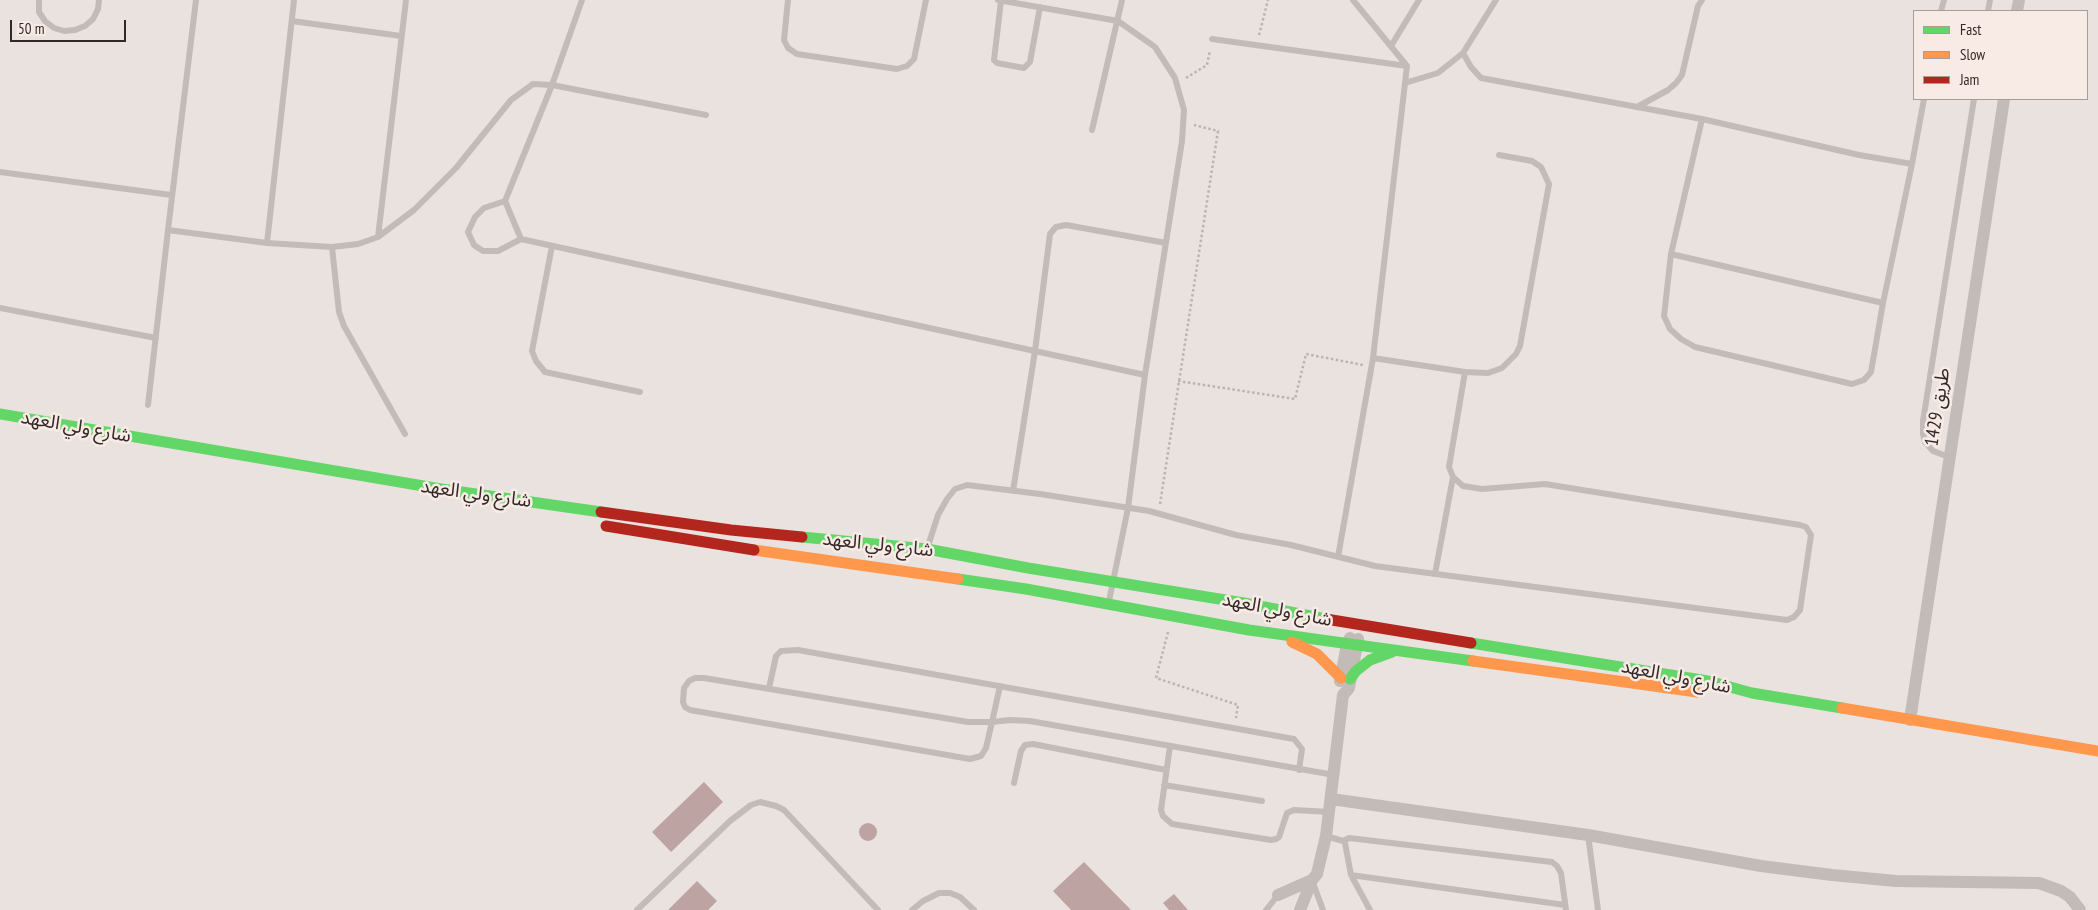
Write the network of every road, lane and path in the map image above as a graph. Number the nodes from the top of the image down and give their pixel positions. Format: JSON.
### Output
{"nodes":[{"id":1,"x":39,"y":0,"type":"edge"},
{"id":2,"x":99,"y":0,"type":"edge"},
{"id":3,"x":196,"y":0,"type":"edge"},
{"id":4,"x":294,"y":0,"type":"edge"},
{"id":5,"x":406,"y":0,"type":"edge"},
{"id":6,"x":582,"y":0,"type":"edge"},
{"id":7,"x":788,"y":0,"type":"edge"},
{"id":8,"x":926,"y":0,"type":"edge"},
{"id":9,"x":1000,"y":0,"type":"edge"},
{"id":10,"x":1122,"y":0,"type":"edge"},
{"id":11,"x":1268,"y":0,"type":"edge"},
{"id":12,"x":1353,"y":0,"type":"edge"},
{"id":13,"x":1419,"y":0,"type":"edge"},
{"id":14,"x":1496,"y":0,"type":"edge"},
{"id":15,"x":1702,"y":0,"type":"edge"},
{"id":16,"x":1040,"y":7,"type":"junction"},
{"id":17,"x":292,"y":21,"type":"junction"},
{"id":18,"x":1118,"y":21,"type":"junction"},
{"id":19,"x":401,"y":36,"type":"junction"},
{"id":20,"x":1212,"y":39,"type":"joint"},
{"id":21,"x":1256,"y":45,"type":"junction"},
{"id":22,"x":1391,"y":46,"type":"junction"},
{"id":23,"x":1463,"y":52,"type":"junction"},
{"id":24,"x":1407,"y":66,"type":"junction"},
{"id":25,"x":1405,"y":83,"type":"junction"},
{"id":26,"x":1177,"y":85,"type":"junction"},
{"id":27,"x":552,"y":86,"type":"junction"},
{"id":28,"x":1924,"y":100,"type":"edge"},
{"id":29,"x":1974,"y":100,"type":"edge"},
{"id":30,"x":2004,"y":100,"type":"edge"},
{"id":31,"x":1637,"y":107,"type":"junction"},
{"id":32,"x":706,"y":115,"type":"dead end"},
{"id":33,"x":1702,"y":119,"type":"junction"},
{"id":34,"x":1183,"y":122,"type":"junction"},
{"id":35,"x":1092,"y":130,"type":"dead end"},
{"id":36,"x":1499,"y":155,"type":"dead end"},
{"id":37,"x":1912,"y":164,"type":"junction"},
{"id":38,"x":0,"y":172,"type":"edge"},
{"id":39,"x":171,"y":194,"type":"junction"},
{"id":40,"x":505,"y":201,"type":"junction"},
{"id":41,"x":168,"y":230,"type":"junction"},
{"id":42,"x":378,"y":237,"type":"junction"},
{"id":43,"x":521,"y":239,"type":"junction"},
{"id":44,"x":267,"y":242,"type":"junction"},
{"id":45,"x":1166,"y":243,"type":"junction"},
{"id":46,"x":552,"y":246,"type":"junction"},
{"id":47,"x":332,"y":247,"type":"junction"},
{"id":48,"x":1671,"y":254,"type":"junction"},
{"id":49,"x":1883,"y":303,"type":"junction"},
{"id":50,"x":0,"y":308,"type":"edge"},
{"id":51,"x":156,"y":338,"type":"junction"},
{"id":52,"x":1035,"y":351,"type":"junction"},
{"id":53,"x":1373,"y":358,"type":"junction"},
{"id":54,"x":1372,"y":366,"type":"junction"},
{"id":55,"x":1465,"y":372,"type":"junction"},
{"id":56,"x":1145,"y":375,"type":"junction"},
{"id":57,"x":1178,"y":381,"type":"junction"},
{"id":58,"x":640,"y":392,"type":"dead end"},
{"id":59,"x":148,"y":405,"type":"dead end"},
{"id":60,"x":0,"y":414,"type":"edge"},
{"id":61,"x":0,"y":425,"type":"edge"},
{"id":62,"x":406,"y":434,"type":"dead end"},
{"id":63,"x":1949,"y":457,"type":"junction"},
{"id":64,"x":1453,"y":477,"type":"junction"},
{"id":65,"x":1013,"y":491,"type":"junction"},
{"id":66,"x":1128,"y":508,"type":"junction"},
{"id":67,"x":1159,"y":513,"type":"junction"},
{"id":68,"x":560,"y":518,"type":"dead end"},
{"id":69,"x":598,"y":524,"type":"dead end"},
{"id":70,"x":927,"y":549,"type":"junction"},
{"id":71,"x":1338,"y":557,"type":"junction"},
{"id":72,"x":1434,"y":574,"type":"junction"},
{"id":73,"x":1112,"y":582,"type":"junction"},
{"id":74,"x":1108,"y":605,"type":"junction"},
{"id":75,"x":1172,"y":616,"type":"junction"},
{"id":76,"x":1357,"y":627,"type":"junction"},
{"id":77,"x":1272,"y":633,"type":"junction"},
{"id":78,"x":1352,"y":645,"type":"junction"},
{"id":79,"x":1396,"y":651,"type":"junction"},
{"id":80,"x":1346,"y":678,"type":"junction"},
{"id":81,"x":1000,"y":686,"type":"junction"},
{"id":82,"x":770,"y":688,"type":"junction"},
{"id":83,"x":1752,"y":693,"type":"junction"},
{"id":84,"x":1910,"y":720,"type":"junction"},
{"id":85,"x":992,"y":722,"type":"junction"},
{"id":86,"x":1236,"y":728,"type":"junction"},
{"id":87,"x":1170,"y":746,"type":"junction"},
{"id":88,"x":2098,"y":751,"type":"edge"},
{"id":89,"x":1166,"y":770,"type":"junction"},
{"id":90,"x":1299,"y":770,"type":"junction"},
{"id":91,"x":1334,"y":775,"type":"junction"},
{"id":92,"x":1014,"y":783,"type":"dead end"},
{"id":93,"x":1164,"y":785,"type":"junction"},
{"id":94,"x":1331,"y":799,"type":"junction"},
{"id":95,"x":1262,"y":801,"type":"dead end"},
{"id":96,"x":1329,"y":812,"type":"junction"},
{"id":97,"x":1588,"y":835,"type":"junction"},
{"id":98,"x":1326,"y":836,"type":"junction"},
{"id":99,"x":1343,"y":841,"type":"junction"},
{"id":100,"x":1351,"y":875,"type":"junction"},
{"id":101,"x":1312,"y":880,"type":"junction"},
{"id":102,"x":1278,"y":895,"type":"joint"},
{"id":103,"x":1566,"y":907,"type":"edge"},
{"id":104,"x":637,"y":910,"type":"edge"},
{"id":105,"x":878,"y":910,"type":"edge"},
{"id":106,"x":912,"y":910,"type":"edge"},
{"id":107,"x":974,"y":910,"type":"edge"},
{"id":108,"x":1266,"y":910,"type":"edge"},
{"id":109,"x":1300,"y":910,"type":"edge"},
{"id":110,"x":1323,"y":910,"type":"edge"},
{"id":111,"x":1370,"y":910,"type":"edge"},
{"id":112,"x":1598,"y":910,"type":"edge"},
{"id":113,"x":2080,"y":910,"type":"edge"}],
"edges":[{"from":1,"to":2,"type":"lane"},
{"from":3,"to":39,"type":"lane"},
{"from":4,"to":17,"type":"lane"},
{"from":5,"to":19,"type":"lane"},
{"from":6,"to":27,"type":"lane"},
{"from":7,"to":8,"type":"lane"},
{"from":9,"to":16,"type":"lane"},
{"from":9,"to":16,"type":"lane"},
{"from":10,"to":18,"type":"lane"},
{"from":11,"to":21,"type":"path"},
{"from":12,"to":22,"type":"lane"},
{"from":13,"to":22,"type":"lane"},
{"from":14,"to":23,"type":"lane"},
{"from":15,"to":31,"type":"lane"},
{"from":16,"to":18,"type":"lane"},
{"from":17,"to":19,"type":"lane"},
{"from":17,"to":44,"type":"lane"},
{"from":18,"to":26,"type":"lane"},
{"from":18,"to":35,"type":"lane"},
{"from":19,"to":42,"type":"lane"},
{"from":20,"to":21,"type":"lane"},
{"from":20,"to":26,"type":"path"},
{"from":21,"to":24,"type":"lane"},
{"from":22,"to":24,"type":"lane"},
{"from":23,"to":25,"type":"lane"},
{"from":23,"to":31,"type":"lane"},
{"from":24,"to":25,"type":"lane"},
{"from":25,"to":53,"type":"lane"},
{"from":26,"to":34,"type":"lane"},
{"from":27,"to":32,"type":"lane"},
{"from":27,"to":40,"type":"lane"},
{"from":27,"to":42,"type":"lane"},
{"from":28,"to":37,"type":"lane"},
{"from":29,"to":63,"type":"lane"},
{"from":30,"to":63,"type":"street","name":"طريق 1429"},
{"from":31,"to":33,"type":"lane"},
{"from":33,"to":37,"type":"lane"},
{"from":33,"to":48,"type":"lane"},
{"from":34,"to":45,"type":"lane"},
{"from":34,"to":57,"type":"path"},
{"from":36,"to":55,"type":"lane"},
{"from":37,"to":49,"type":"lane"},
{"from":38,"to":39,"type":"lane"},
{"from":39,"to":41,"type":"lane"},
{"from":40,"to":43,"type":"lane"},
{"from":40,"to":43,"type":"lane"},
{"from":41,"to":44,"type":"lane"},
{"from":41,"to":51,"type":"lane"},
{"from":42,"to":47,"type":"lane"},
{"from":43,"to":46,"type":"lane"},
{"from":44,"to":47,"type":"lane"},
{"from":45,"to":52,"type":"lane"},
{"from":45,"to":56,"type":"lane"},
{"from":46,"to":52,"type":"lane"},
{"from":46,"to":58,"type":"lane"},
{"from":47,"to":62,"type":"lane"},
{"from":48,"to":49,"type":"lane"},
{"from":48,"to":49,"type":"lane"},
{"from":50,"to":51,"type":"lane"},
{"from":51,"to":59,"type":"lane"},
{"from":52,"to":56,"type":"lane"},
{"from":52,"to":65,"type":"lane"},
{"from":53,"to":54,"type":"lane"},
{"from":53,"to":55,"type":"lane"},
{"from":54,"to":57,"type":"path"},
{"from":54,"to":71,"type":"lane"},
{"from":55,"to":64,"type":"lane"},
{"from":56,"to":66,"type":"lane"},
{"from":57,"to":67,"type":"path"},
{"from":60,"to":70,"type":"main road","name":"شارع ولي العهد"},
{"from":61,"to":68,"type":"main road","name":"شارع ولي العهد"},
{"from":63,"to":84,"type":"street","name":"طريق 1429"},
{"from":64,"to":72,"type":"lane"},
{"from":64,"to":72,"type":"lane"},
{"from":65,"to":66,"type":"lane"},
{"from":65,"to":70,"type":"lane"},
{"from":66,"to":67,"type":"lane"},
{"from":66,"to":73,"type":"lane"},
{"from":67,"to":71,"type":"lane"},
{"from":69,"to":74,"type":"main road","name":"شارع ولي العهد"},
{"from":70,"to":73,"type":"main road","name":"شارع ولي العهد"},
{"from":71,"to":72,"type":"lane"},
{"from":73,"to":74,"type":"lane"},
{"from":73,"to":76,"type":"main road","name":"شارع ولي العهد"},
{"from":74,"to":75,"type":"main road","name":"شارع ولي العهد"},
{"from":75,"to":77,"type":"main road","name":"شارع ولي العهد"},
{"from":75,"to":86,"type":"path"},
{"from":76,"to":78,"type":"street"},
{"from":76,"to":83,"type":"main road","name":"شارع ولي العهد"},
{"from":77,"to":78,"type":"main road","name":"شارع ولي العهد"},
{"from":77,"to":80,"type":"main road"},
{"from":78,"to":79,"type":"main road","name":"شارع ولي العهد"},
{"from":78,"to":80,"type":"street"},
{"from":79,"to":80,"type":"main road"},
{"from":79,"to":83,"type":"main road","name":"شارع ولي العهد"},
{"from":80,"to":91,"type":"street"},
{"from":81,"to":82,"type":"lane"},
{"from":81,"to":85,"type":"lane"},
{"from":81,"to":86,"type":"lane"},
{"from":82,"to":85,"type":"lane"},
{"from":82,"to":85,"type":"lane"},
{"from":83,"to":84,"type":"main road","name":"شارع ولي العهد"},
{"from":84,"to":88,"type":"main road","name":"شارع ولي العهد"},
{"from":85,"to":87,"type":"lane"},
{"from":86,"to":90,"type":"lane"},
{"from":87,"to":89,"type":"lane"},
{"from":87,"to":90,"type":"lane"},
{"from":89,"to":92,"type":"lane"},
{"from":89,"to":93,"type":"lane"},
{"from":90,"to":91,"type":"lane"},
{"from":91,"to":94,"type":"street"},
{"from":93,"to":95,"type":"lane"},
{"from":93,"to":96,"type":"lane"},
{"from":94,"to":96,"type":"street"},
{"from":94,"to":97,"type":"street"},
{"from":96,"to":98,"type":"street"},
{"from":97,"to":112,"type":"lane"},
{"from":97,"to":113,"type":"street"},
{"from":98,"to":99,"type":"lane"},
{"from":98,"to":101,"type":"street"},
{"from":99,"to":100,"type":"lane"},
{"from":99,"to":103,"type":"lane"},
{"from":100,"to":103,"type":"lane"},
{"from":100,"to":111,"type":"lane"},
{"from":101,"to":102,"type":"street"},
{"from":101,"to":109,"type":"street"},
{"from":101,"to":110,"type":"lane"},
{"from":102,"to":108,"type":"lane"},
{"from":104,"to":105,"type":"lane"},
{"from":106,"to":107,"type":"lane"}]}
